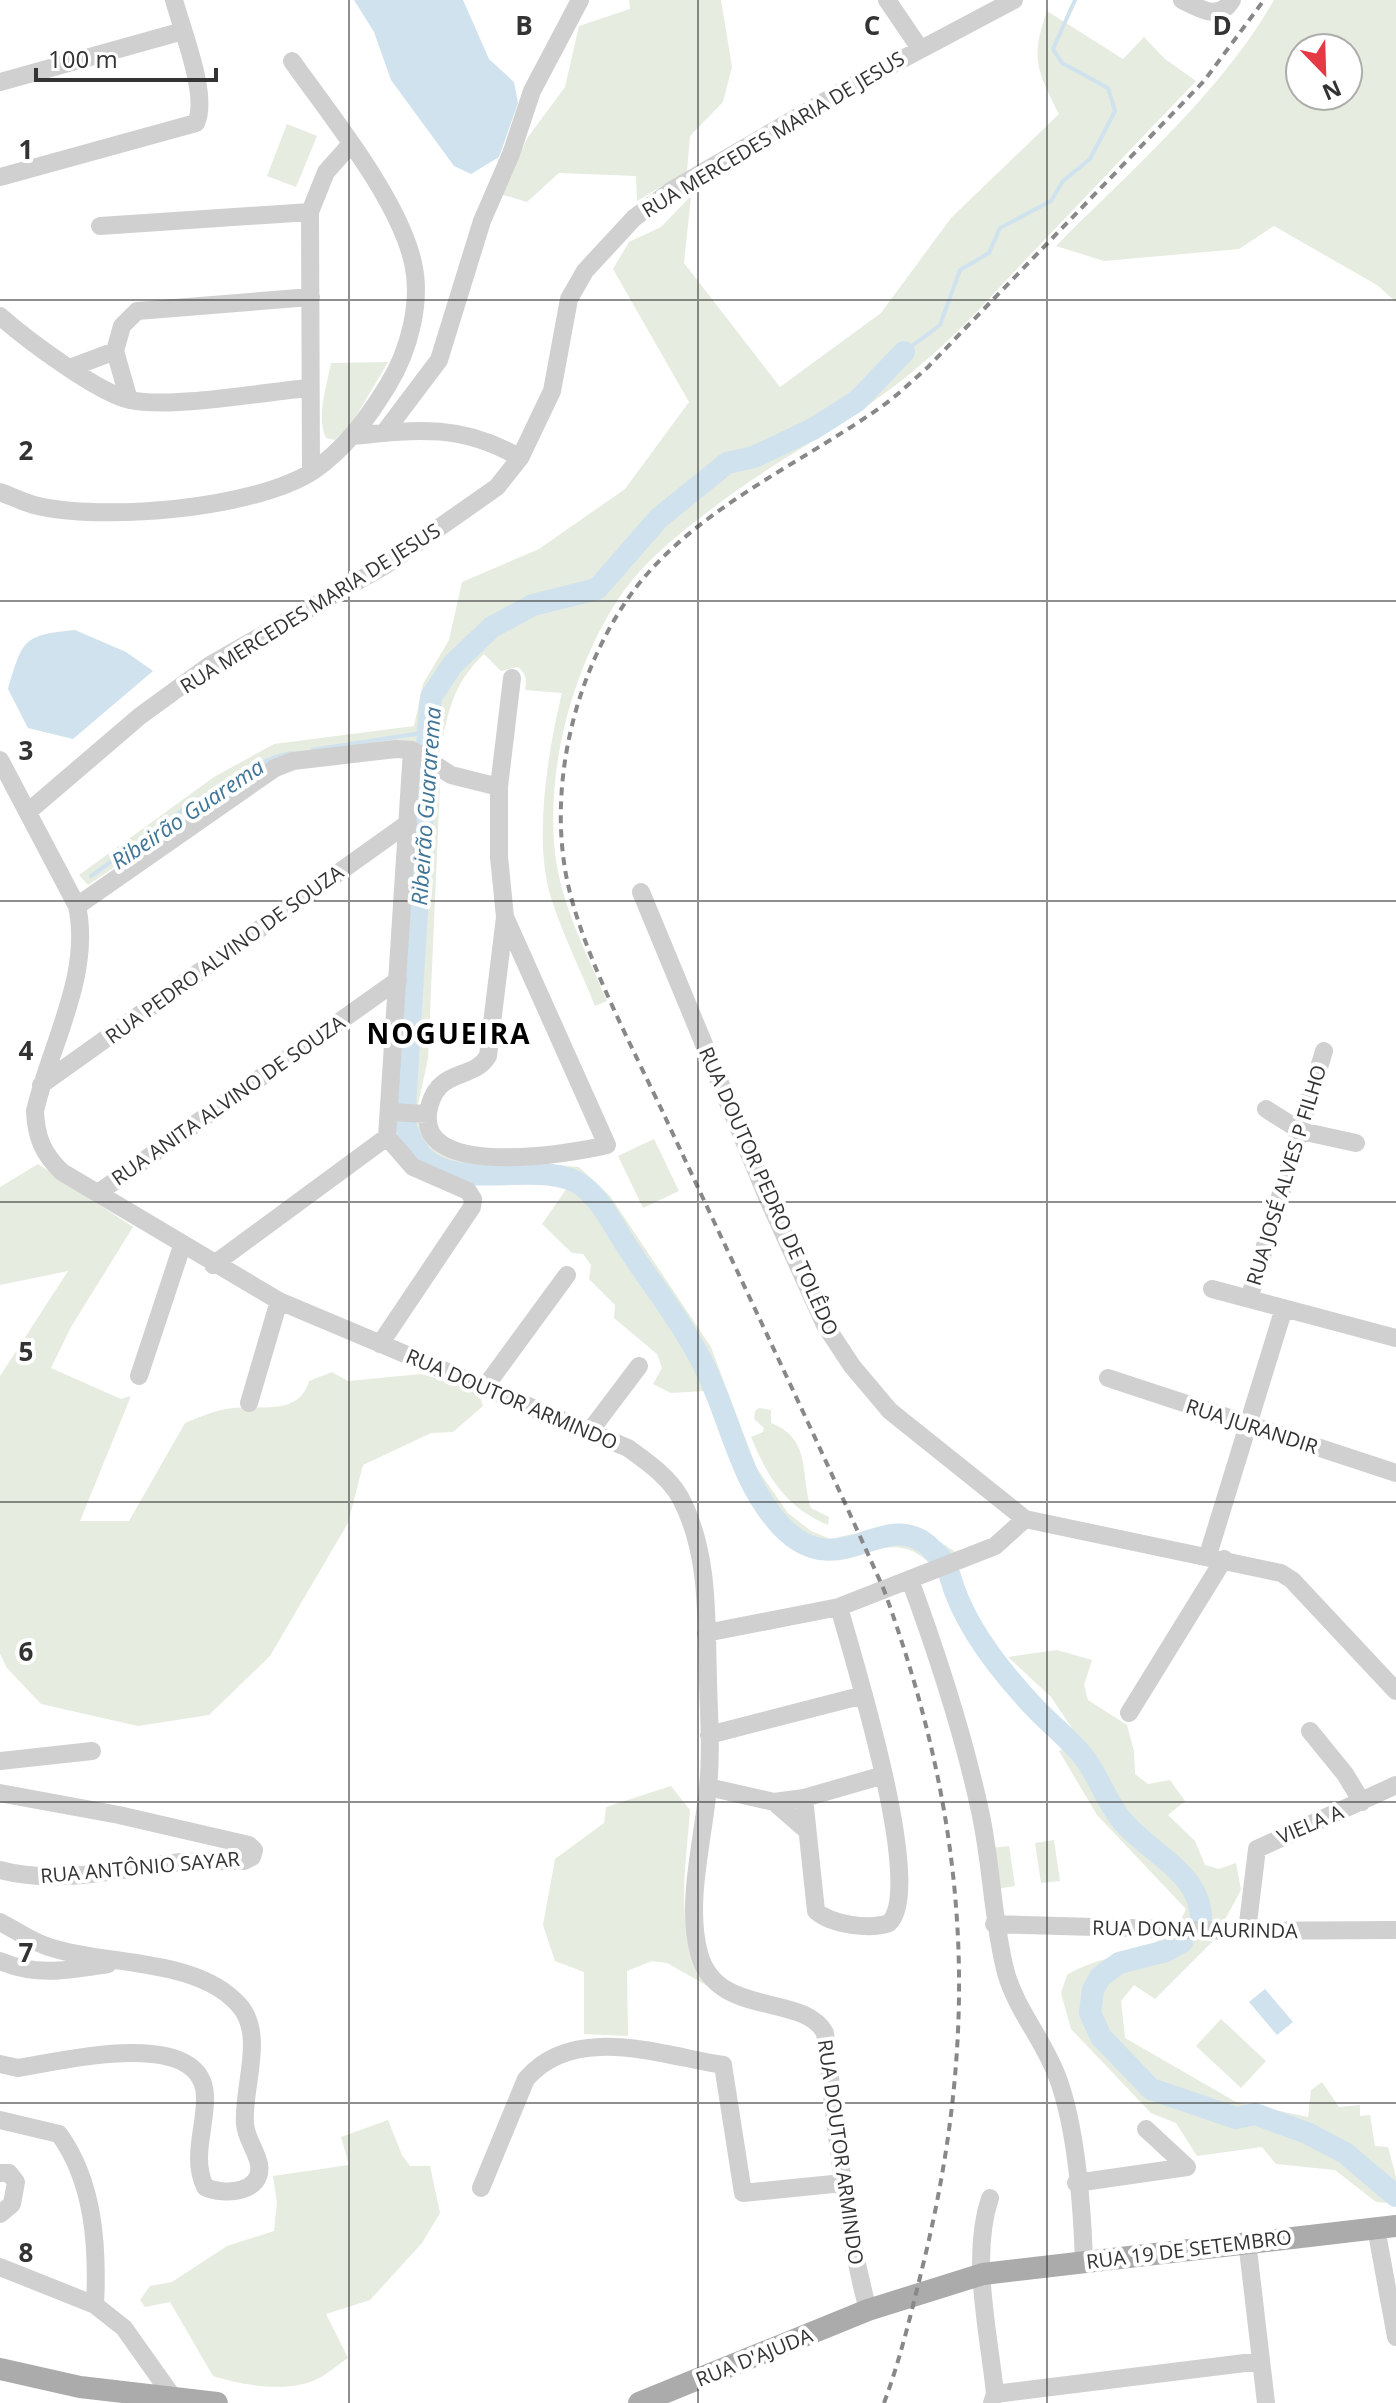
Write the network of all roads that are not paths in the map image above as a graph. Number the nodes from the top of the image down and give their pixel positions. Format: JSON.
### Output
{"nodes":[{"id":1,"x":174,"y":0,"type":"edge"},
{"id":2,"x":580,"y":0,"type":"edge"},
{"id":3,"x":887,"y":0,"type":"edge"},
{"id":4,"x":1014,"y":0,"type":"edge"},
{"id":5,"x":1182,"y":0,"type":"edge"},
{"id":6,"x":1232,"y":0,"type":"edge"},
{"id":7,"x":183,"y":31,"type":"junction"},
{"id":8,"x":919,"y":47,"type":"junction"},
{"id":9,"x":292,"y":61,"type":"dead end"},
{"id":10,"x":0,"y":82,"type":"edge"},
{"id":11,"x":350,"y":145,"type":"junction"},
{"id":12,"x":0,"y":177,"type":"edge"},
{"id":13,"x":310,"y":212,"type":"junction"},
{"id":14,"x":100,"y":226,"type":"dead end"},
{"id":15,"x":311,"y":297,"type":"junction"},
{"id":16,"x":0,"y":316,"type":"edge"},
{"id":17,"x":115,"y":351,"type":"junction"},
{"id":18,"x":70,"y":368,"type":"junction"},
{"id":19,"x":309,"y":388,"type":"junction"},
{"id":20,"x":129,"y":400,"type":"junction"},
{"id":21,"x":384,"y":433,"type":"junction"},
{"id":22,"x":353,"y":436,"type":"junction"},
{"id":23,"x":520,"y":458,"type":"junction"},
{"id":24,"x":311,"y":472,"type":"junction"},
{"id":25,"x":0,"y":492,"type":"edge"},
{"id":26,"x":512,"y":678,"type":"dead end"},
{"id":27,"x":416,"y":753,"type":"junction"},
{"id":28,"x":0,"y":760,"type":"edge"},
{"id":29,"x":499,"y":787,"type":"junction"},
{"id":30,"x":29,"y":811,"type":"junction"},
{"id":31,"x":408,"y":823,"type":"junction"},
{"id":32,"x":641,"y":892,"type":"dead end"},
{"id":33,"x":77,"y":906,"type":"junction"},
{"id":34,"x":505,"y":917,"type":"junction"},
{"id":35,"x":398,"y":980,"type":"junction"},
{"id":36,"x":1324,"y":1051,"type":"dead end"},
{"id":37,"x":41,"y":1085,"type":"junction"},
{"id":38,"x":1266,"y":1109,"type":"dead end"},
{"id":39,"x":393,"y":1112,"type":"junction"},
{"id":40,"x":425,"y":1113,"type":"junction"},
{"id":41,"x":1301,"y":1131,"type":"junction"},
{"id":42,"x":387,"y":1137,"type":"junction"},
{"id":43,"x":1356,"y":1143,"type":"dead end"},
{"id":44,"x":98,"y":1193,"type":"junction"},
{"id":45,"x":182,"y":1246,"type":"junction"},
{"id":46,"x":213,"y":1265,"type":"junction"},
{"id":47,"x":567,"y":1275,"type":"dead end"},
{"id":48,"x":1212,"y":1289,"type":"dead end"},
{"id":49,"x":1249,"y":1299,"type":"junction"},
{"id":50,"x":279,"y":1301,"type":"junction"},
{"id":51,"x":1284,"y":1308,"type":"junction"},
{"id":52,"x":1396,"y":1338,"type":"edge"},
{"id":53,"x":380,"y":1344,"type":"junction"},
{"id":54,"x":639,"y":1366,"type":"dead end"},
{"id":55,"x":139,"y":1376,"type":"dead end"},
{"id":56,"x":1108,"y":1378,"type":"dead end"},
{"id":57,"x":485,"y":1387,"type":"junction"},
{"id":58,"x":249,"y":1403,"type":"dead end"},
{"id":59,"x":1248,"y":1425,"type":"junction"},
{"id":60,"x":590,"y":1431,"type":"junction"},
{"id":61,"x":1396,"y":1473,"type":"edge"},
{"id":62,"x":1025,"y":1519,"type":"junction"},
{"id":63,"x":1216,"y":1557,"type":"junction"},
{"id":64,"x":916,"y":1577,"type":"junction"},
{"id":65,"x":839,"y":1607,"type":"junction"},
{"id":66,"x":706,"y":1633,"type":"junction"},
{"id":67,"x":1396,"y":1691,"type":"edge"},
{"id":68,"x":864,"y":1695,"type":"junction"},
{"id":69,"x":1129,"y":1713,"type":"dead end"},
{"id":70,"x":1310,"y":1731,"type":"dead end"},
{"id":71,"x":709,"y":1735,"type":"junction"},
{"id":72,"x":92,"y":1751,"type":"dead end"},
{"id":73,"x":0,"y":1761,"type":"edge"},
{"id":74,"x":884,"y":1775,"type":"junction"},
{"id":75,"x":1396,"y":1785,"type":"edge"},
{"id":76,"x":708,"y":1787,"type":"junction"},
{"id":77,"x":0,"y":1793,"type":"edge"},
{"id":78,"x":804,"y":1798,"type":"junction"},
{"id":79,"x":774,"y":1802,"type":"junction"},
{"id":80,"x":1362,"y":1802,"type":"junction"},
{"id":81,"x":805,"y":1829,"type":"junction"},
{"id":82,"x":0,"y":1870,"type":"edge"},
{"id":83,"x":0,"y":1922,"type":"edge"},
{"id":84,"x":994,"y":1924,"type":"junction"},
{"id":85,"x":1396,"y":1930,"type":"edge"},
{"id":86,"x":1247,"y":1931,"type":"junction"},
{"id":87,"x":0,"y":1961,"type":"edge"},
{"id":88,"x":123,"y":1961,"type":"junction"},
{"id":89,"x":0,"y":2064,"type":"edge"},
{"id":90,"x":0,"y":2120,"type":"edge"},
{"id":91,"x":1146,"y":2129,"type":"dead end"},
{"id":92,"x":0,"y":2173,"type":"edge"},
{"id":93,"x":843,"y":2183,"type":"junction"},
{"id":94,"x":1076,"y":2183,"type":"junction"},
{"id":95,"x":481,"y":2188,"type":"dead end"},
{"id":96,"x":990,"y":2198,"type":"dead end"},
{"id":97,"x":0,"y":2215,"type":"edge"},
{"id":98,"x":1386,"y":2227,"type":"edge"},
{"id":99,"x":1247,"y":2241,"type":"junction"},
{"id":100,"x":1084,"y":2261,"type":"junction"},
{"id":101,"x":0,"y":2267,"type":"edge"},
{"id":102,"x":983,"y":2274,"type":"junction"},
{"id":103,"x":95,"y":2305,"type":"junction"},
{"id":104,"x":868,"y":2310,"type":"junction"},
{"id":105,"x":1396,"y":2337,"type":"edge"},
{"id":106,"x":1261,"y":2361,"type":"junction"},
{"id":107,"x":0,"y":2369,"type":"edge"},
{"id":108,"x":994,"y":2399,"type":"edge"},
{"id":109,"x":175,"y":2400,"type":"junction"},
{"id":110,"x":217,"y":2403,"type":"edge"},
{"id":111,"x":639,"y":2403,"type":"edge"},
{"id":112,"x":1266,"y":2403,"type":"edge"}],
"edges":[{"from":1,"to":7,"type":"street"},
{"from":2,"to":21,"type":"street"},
{"from":3,"to":8,"type":"street"},
{"from":4,"to":8,"type":"street","name":"RUA MERCEDES MARIA DE JESUS"},
{"from":5,"to":6,"type":"street"},
{"from":7,"to":10,"type":"street"},
{"from":7,"to":12,"type":"street"},
{"from":8,"to":23,"type":"street","name":"RUA MERCEDES MARIA DE JESUS"},
{"from":9,"to":11,"type":"street"},
{"from":11,"to":13,"type":"street"},
{"from":11,"to":22,"type":"street"},
{"from":13,"to":14,"type":"street"},
{"from":13,"to":15,"type":"street"},
{"from":15,"to":17,"type":"street"},
{"from":15,"to":19,"type":"street"},
{"from":16,"to":18,"type":"street"},
{"from":17,"to":18,"type":"street"},
{"from":17,"to":20,"type":"street"},
{"from":18,"to":20,"type":"street"},
{"from":19,"to":20,"type":"street"},
{"from":19,"to":24,"type":"street"},
{"from":21,"to":22,"type":"street"},
{"from":21,"to":23,"type":"street"},
{"from":22,"to":24,"type":"street"},
{"from":23,"to":30,"type":"street","name":"RUA MERCEDES MARIA DE JESUS"},
{"from":24,"to":25,"type":"street"},
{"from":26,"to":29,"type":"street"},
{"from":27,"to":29,"type":"street"},
{"from":27,"to":31,"type":"street"},
{"from":27,"to":33,"type":"street"},
{"from":28,"to":30,"type":"street","name":"RUA DOUTOR ARMINDO"},
{"from":29,"to":34,"type":"street"},
{"from":30,"to":33,"type":"street","name":"RUA DOUTOR ARMINDO"},
{"from":31,"to":35,"type":"street"},
{"from":31,"to":37,"type":"street","name":"RUA PEDRO ALVINO DE SOUZA"},
{"from":32,"to":62,"type":"street","name":"RUA DOUTOR PEDRO DE TOLÊDO"},
{"from":33,"to":37,"type":"street","name":"RUA DOUTOR ARMINDO"},
{"from":34,"to":40,"type":"street"},
{"from":34,"to":40,"type":"street"},
{"from":35,"to":39,"type":"street"},
{"from":35,"to":44,"type":"street","name":"RUA ANITA ALVINO DE SOUZA"},
{"from":36,"to":41,"type":"street","name":"RUA JOSÉ ALVES P FILHO"},
{"from":37,"to":44,"type":"street","name":"RUA DOUTOR ARMINDO"},
{"from":38,"to":41,"type":"street"},
{"from":39,"to":40,"type":"street"},
{"from":39,"to":42,"type":"street"},
{"from":41,"to":43,"type":"street"},
{"from":41,"to":49,"type":"street","name":"RUA JOSÉ ALVES P FILHO"},
{"from":42,"to":46,"type":"street"},
{"from":42,"to":53,"type":"street"},
{"from":44,"to":45,"type":"street","name":"RUA DOUTOR ARMINDO"},
{"from":45,"to":46,"type":"street","name":"RUA DOUTOR ARMINDO"},
{"from":45,"to":55,"type":"street"},
{"from":46,"to":50,"type":"street","name":"RUA DOUTOR ARMINDO"},
{"from":47,"to":57,"type":"street"},
{"from":48,"to":49,"type":"street"},
{"from":49,"to":51,"type":"street"},
{"from":50,"to":53,"type":"street","name":"RUA DOUTOR ARMINDO"},
{"from":50,"to":58,"type":"street"},
{"from":51,"to":52,"type":"street"},
{"from":51,"to":59,"type":"street"},
{"from":53,"to":57,"type":"street","name":"RUA DOUTOR ARMINDO"},
{"from":54,"to":60,"type":"street"},
{"from":56,"to":59,"type":"street","name":"RUA JURANDIR"},
{"from":57,"to":60,"type":"street","name":"RUA DOUTOR ARMINDO"},
{"from":59,"to":61,"type":"street","name":"RUA JURANDIR"},
{"from":59,"to":63,"type":"street"},
{"from":60,"to":66,"type":"street","name":"RUA DOUTOR ARMINDO"},
{"from":62,"to":63,"type":"street","name":"RUA DOUTOR PEDRO DE TOLÊDO"},
{"from":62,"to":64,"type":"street"},
{"from":63,"to":67,"type":"street","name":"RUA DOUTOR PEDRO DE TOLÊDO"},
{"from":63,"to":69,"type":"street"},
{"from":64,"to":65,"type":"street"},
{"from":64,"to":84,"type":"street"},
{"from":65,"to":66,"type":"street"},
{"from":65,"to":68,"type":"street"},
{"from":66,"to":71,"type":"street","name":"RUA DOUTOR ARMINDO"},
{"from":68,"to":71,"type":"street"},
{"from":68,"to":74,"type":"street"},
{"from":70,"to":80,"type":"street"},
{"from":71,"to":76,"type":"street","name":"RUA DOUTOR ARMINDO"},
{"from":72,"to":73,"type":"street"},
{"from":74,"to":78,"type":"street"},
{"from":74,"to":81,"type":"street"},
{"from":75,"to":80,"type":"street","name":"VIELA A"},
{"from":76,"to":79,"type":"street"},
{"from":76,"to":93,"type":"street","name":"RUA DOUTOR ARMINDO"},
{"from":77,"to":82,"type":"street","name":"RUA ANTÔNIO SAYAR"},
{"from":78,"to":79,"type":"street"},
{"from":78,"to":81,"type":"street"},
{"from":79,"to":81,"type":"street"},
{"from":80,"to":86,"type":"street","name":"VIELA A"},
{"from":83,"to":88,"type":"street"},
{"from":84,"to":86,"type":"street","name":"RUA DONA LAURINDA"},
{"from":84,"to":94,"type":"street"},
{"from":85,"to":86,"type":"street","name":"RUA DONA LAURINDA"},
{"from":87,"to":88,"type":"street"},
{"from":88,"to":89,"type":"street"},
{"from":90,"to":103,"type":"street"},
{"from":91,"to":94,"type":"street"},
{"from":92,"to":97,"type":"street"},
{"from":93,"to":95,"type":"street"},
{"from":93,"to":104,"type":"street","name":"RUA DOUTOR ARMINDO"},
{"from":94,"to":100,"type":"street"},
{"from":96,"to":102,"type":"street"},
{"from":98,"to":99,"type":"main road","name":"RUA 19 DE SETEMBRO"},
{"from":98,"to":105,"type":"street"},
{"from":99,"to":100,"type":"main road","name":"RUA 19 DE SETEMBRO"},
{"from":99,"to":106,"type":"street"},
{"from":100,"to":102,"type":"main road","name":"RUA 19 DE SETEMBRO"},
{"from":101,"to":103,"type":"street"},
{"from":102,"to":104,"type":"main road","name":"RUA 19 DE SETEMBRO"},
{"from":102,"to":108,"type":"street"},
{"from":103,"to":109,"type":"street"},
{"from":104,"to":111,"type":"main road","name":"RUA D'AJUDA"},
{"from":106,"to":108,"type":"street"},
{"from":106,"to":112,"type":"street"},
{"from":107,"to":109,"type":"main road"},
{"from":109,"to":110,"type":"main road"}]}
